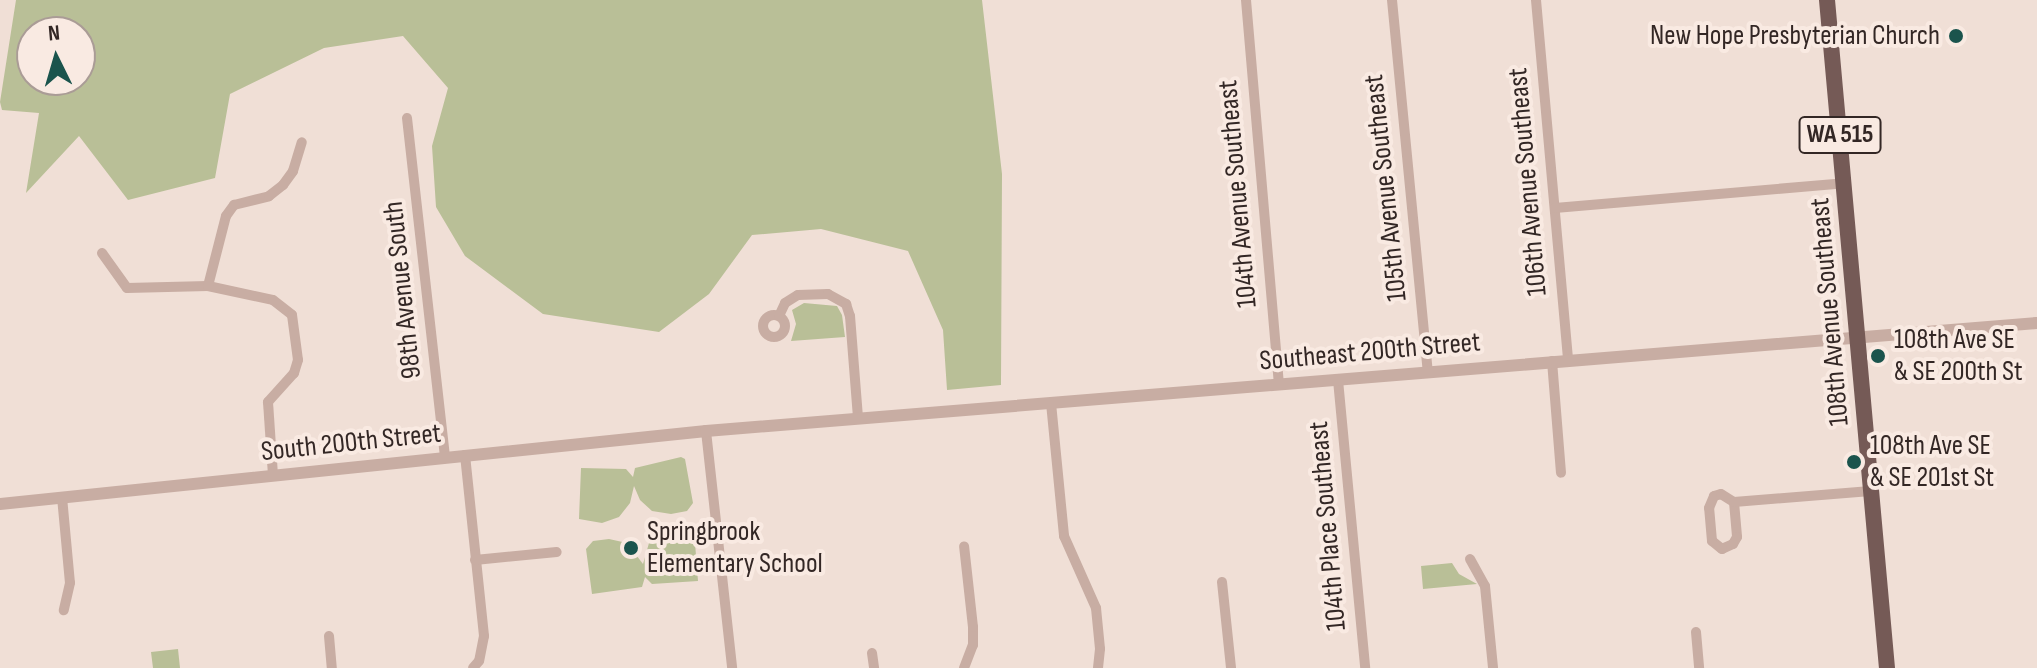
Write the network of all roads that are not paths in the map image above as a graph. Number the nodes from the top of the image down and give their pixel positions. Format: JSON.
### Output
{"nodes":[{"id":1,"x":1246,"y":0,"type":"edge"},
{"id":2,"x":1392,"y":0,"type":"edge"},
{"id":3,"x":1536,"y":0,"type":"edge"},
{"id":4,"x":1827,"y":0,"type":"edge"},
{"id":5,"x":407,"y":118,"type":"dead end"},
{"id":6,"x":302,"y":142,"type":"dead end"},
{"id":7,"x":1844,"y":183,"type":"junction"},
{"id":8,"x":1555,"y":208,"type":"junction"},
{"id":9,"x":102,"y":253,"type":"dead end"},
{"id":10,"x":208,"y":286,"type":"junction"},
{"id":11,"x":779,"y":316,"type":"dead end"},
{"id":12,"x":2037,"y":323,"type":"edge"},
{"id":13,"x":1858,"y":336,"type":"junction"},
{"id":14,"x":1568,"y":359,"type":"junction"},
{"id":15,"x":1552,"y":361,"type":"junction"},
{"id":16,"x":1428,"y":371,"type":"junction"},
{"id":17,"x":1338,"y":380,"type":"junction"},
{"id":18,"x":1279,"y":384,"type":"junction"},
{"id":19,"x":1051,"y":403,"type":"junction"},
{"id":20,"x":858,"y":418,"type":"junction"},
{"id":21,"x":706,"y":431,"type":"junction"},
{"id":22,"x":465,"y":455,"type":"junction"},
{"id":23,"x":445,"y":457,"type":"junction"},
{"id":24,"x":1561,"y":473,"type":"dead end"},
{"id":25,"x":273,"y":475,"type":"junction"},
{"id":26,"x":1871,"y":491,"type":"junction"},
{"id":27,"x":62,"y":497,"type":"junction"},
{"id":28,"x":1734,"y":502,"type":"junction"},
{"id":29,"x":0,"y":504,"type":"edge"},
{"id":30,"x":964,"y":546,"type":"dead end"},
{"id":31,"x":557,"y":552,"type":"dead end"},
{"id":32,"x":1470,"y":559,"type":"dead end"},
{"id":33,"x":475,"y":560,"type":"junction"},
{"id":34,"x":1222,"y":582,"type":"dead end"},
{"id":35,"x":64,"y":610,"type":"dead end"},
{"id":36,"x":1696,"y":632,"type":"dead end"},
{"id":37,"x":329,"y":636,"type":"dead end"},
{"id":38,"x":872,"y":653,"type":"dead end"},
{"id":39,"x":332,"y":668,"type":"edge"},
{"id":40,"x":473,"y":668,"type":"edge"},
{"id":41,"x":732,"y":668,"type":"edge"},
{"id":42,"x":874,"y":668,"type":"edge"},
{"id":43,"x":964,"y":668,"type":"edge"},
{"id":44,"x":1098,"y":668,"type":"edge"},
{"id":45,"x":1231,"y":668,"type":"edge"},
{"id":46,"x":1365,"y":668,"type":"edge"},
{"id":47,"x":1493,"y":668,"type":"edge"},
{"id":48,"x":1699,"y":668,"type":"edge"},
{"id":49,"x":1887,"y":668,"type":"edge"}],
"edges":[{"from":1,"to":18,"type":"street","name":"104th Avenue Southeast"},
{"from":2,"to":16,"type":"street","name":"105th Avenue Southeast"},
{"from":3,"to":8,"type":"street","name":"106th Avenue Southeast"},
{"from":4,"to":7,"type":"main road","name":"108th Avenue Southeast","number":"WA 515"},
{"from":5,"to":23,"type":"street","name":"98th Avenue South"},
{"from":6,"to":10,"type":"street"},
{"from":7,"to":8,"type":"street"},
{"from":7,"to":13,"type":"main road","name":"108th Avenue Southeast","number":"WA 515"},
{"from":8,"to":14,"type":"street","name":"106th Avenue Southeast"},
{"from":9,"to":10,"type":"street"},
{"from":10,"to":25,"type":"street"},
{"from":11,"to":20,"type":"street"},
{"from":12,"to":13,"type":"street","name":"Southeast 200th Street"},
{"from":13,"to":14,"type":"street","name":"Southeast 200th Street"},
{"from":13,"to":26,"type":"main road","name":"108th Avenue Southeast","number":"WA 515"},
{"from":14,"to":15,"type":"street","name":"Southeast 200th Street"},
{"from":15,"to":16,"type":"street","name":"Southeast 200th Street"},
{"from":15,"to":24,"type":"street"},
{"from":16,"to":17,"type":"street","name":"Southeast 200th Street"},
{"from":17,"to":18,"type":"street","name":"Southeast 200th Street"},
{"from":17,"to":46,"type":"street","name":"104th Place Southeast"},
{"from":18,"to":19,"type":"street","name":"Southeast 200th Street"},
{"from":19,"to":20,"type":"street","name":"Southeast 200th Street"},
{"from":19,"to":44,"type":"street"},
{"from":20,"to":21,"type":"street","name":"Southeast 200th Street"},
{"from":21,"to":22,"type":"street","name":"South 200th Street"},
{"from":21,"to":41,"type":"street"},
{"from":22,"to":23,"type":"street","name":"South 200th Street"},
{"from":22,"to":33,"type":"street"},
{"from":23,"to":25,"type":"street","name":"South 200th Street"},
{"from":25,"to":27,"type":"street","name":"South 200th Street"},
{"from":26,"to":28,"type":"street"},
{"from":26,"to":49,"type":"main road","name":"108th Avenue Southeast","number":"WA 515"},
{"from":27,"to":29,"type":"street","name":"South 200th Street"},
{"from":27,"to":35,"type":"street"},
{"from":28,"to":28,"type":"street"},
{"from":30,"to":43,"type":"street"},
{"from":31,"to":33,"type":"street"},
{"from":32,"to":47,"type":"street"},
{"from":33,"to":40,"type":"street"},
{"from":34,"to":45,"type":"street"},
{"from":36,"to":48,"type":"street"},
{"from":37,"to":39,"type":"street"},
{"from":38,"to":42,"type":"street"}]}
